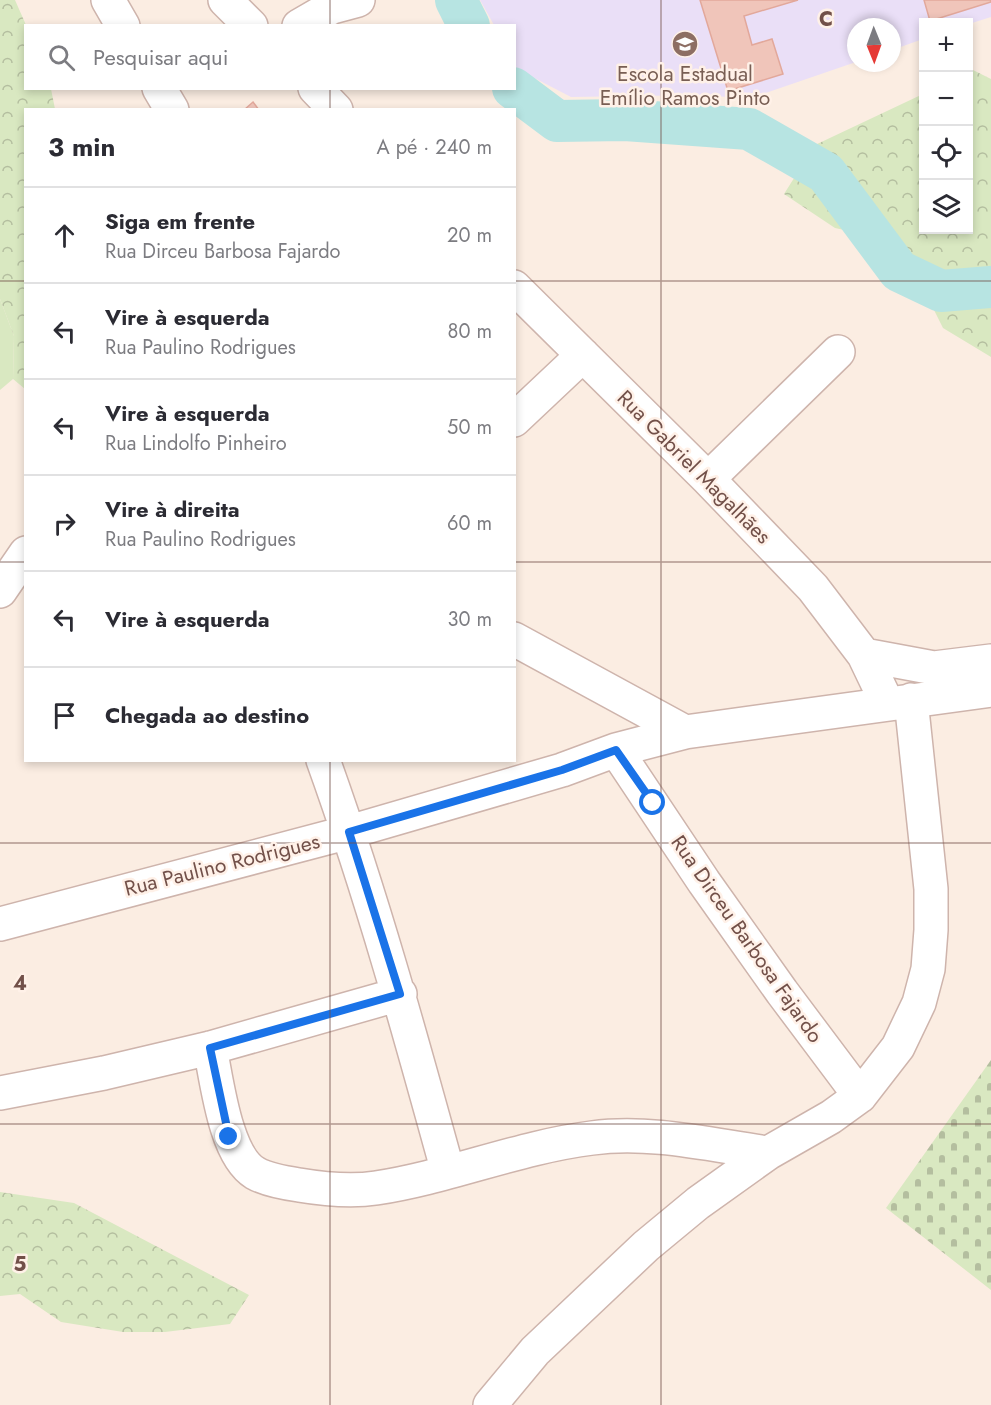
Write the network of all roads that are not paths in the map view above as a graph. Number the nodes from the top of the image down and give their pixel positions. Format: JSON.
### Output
{"nodes":[{"id":1,"x":225,"y":0,"type":"edge"},
{"id":2,"x":358,"y":0,"type":"edge"},
{"id":3,"x":249,"y":24,"type":"edge"},
{"id":4,"x":302,"y":24,"type":"edge"},
{"id":5,"x":160,"y":90,"type":"edge"},
{"id":6,"x":317,"y":90,"type":"edge"},
{"id":7,"x":171,"y":108,"type":"edge"},
{"id":8,"x":334,"y":108,"type":"edge"},
{"id":9,"x":516,"y":289,"type":"edge"},
{"id":10,"x":838,"y":352,"type":"dead end"},
{"id":11,"x":583,"y":355,"type":"junction"},
{"id":12,"x":516,"y":418,"type":"edge"},
{"id":13,"x":708,"y":478,"type":"junction"},
{"id":14,"x":24,"y":556,"type":"edge"},
{"id":15,"x":0,"y":591,"type":"edge"},
{"id":16,"x":516,"y":640,"type":"edge"},
{"id":17,"x":864,"y":655,"type":"junction"},
{"id":18,"x":991,"y":661,"type":"edge"},
{"id":19,"x":991,"y":690,"type":"edge"},
{"id":20,"x":899,"y":702,"type":"junction"},
{"id":21,"x":685,"y":732,"type":"junction"},
{"id":22,"x":616,"y":750,"type":"junction"},
{"id":23,"x":324,"y":762,"type":"edge"},
{"id":24,"x":349,"y":832,"type":"junction"},
{"id":25,"x":0,"y":924,"type":"edge"},
{"id":26,"x":400,"y":994,"type":"junction"},
{"id":27,"x":210,"y":1048,"type":"junction"},
{"id":28,"x":0,"y":1094,"type":"edge"},
{"id":29,"x":860,"y":1096,"type":"junction"},
{"id":30,"x":768,"y":1153,"type":"junction"},
{"id":31,"x":448,"y":1172,"type":"junction"},
{"id":32,"x":490,"y":1405,"type":"edge"}],
"edges":[{"from":1,"to":3,"type":"street"},
{"from":2,"to":4,"type":"street"},
{"from":5,"to":7,"type":"street"},
{"from":6,"to":8,"type":"street"},
{"from":9,"to":11,"type":"street","name":"Rua Gabriel Magalhães"},
{"from":10,"to":13,"type":"street"},
{"from":11,"to":12,"type":"street"},
{"from":11,"to":13,"type":"street","name":"Rua Gabriel Magalhães"},
{"from":13,"to":17,"type":"street","name":"Rua Gabriel Magalhães"},
{"from":14,"to":15,"type":"street"},
{"from":16,"to":21,"type":"street"},
{"from":17,"to":18,"type":"street"},
{"from":17,"to":20,"type":"street","name":"Rua Gabriel Magalhães"},
{"from":19,"to":20,"type":"street","name":"Rua Paulino Rodrigues"},
{"from":20,"to":21,"type":"street","name":"Rua Paulino Rodrigues"},
{"from":20,"to":29,"type":"street","name":"Rua Gabriel Magalhães"},
{"from":21,"to":22,"type":"street","name":"Rua Paulino Rodrigues"},
{"from":22,"to":24,"type":"street","name":"Rua Paulino Rodrigues"},
{"from":22,"to":29,"type":"street","name":"Rua Dirceu Barbosa Fajardo"},
{"from":23,"to":24,"type":"street"},
{"from":24,"to":25,"type":"street","name":"Rua Paulino Rodrigues"},
{"from":24,"to":26,"type":"street"},
{"from":26,"to":27,"type":"street"},
{"from":26,"to":31,"type":"street"},
{"from":27,"to":28,"type":"street"},
{"from":27,"to":31,"type":"street"},
{"from":29,"to":30,"type":"street","name":"Rua Gabriel Magalhães"},
{"from":30,"to":31,"type":"street"},
{"from":30,"to":32,"type":"street","name":"Rua Gabriel Magalhães"}]}
